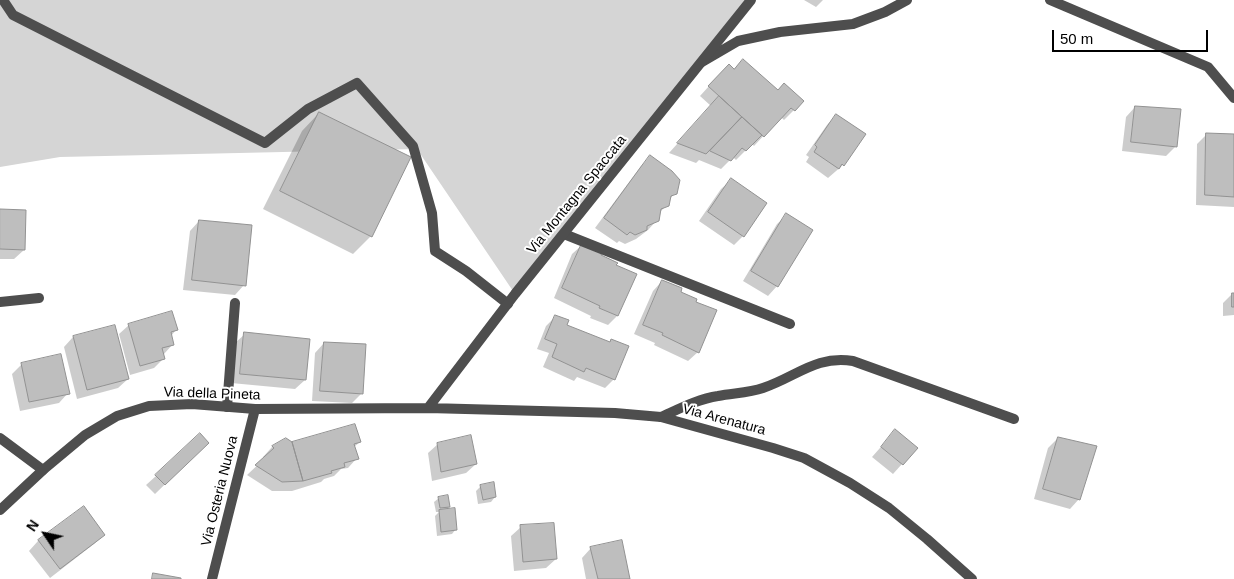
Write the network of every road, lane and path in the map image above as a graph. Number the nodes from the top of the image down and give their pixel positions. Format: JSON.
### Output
{"nodes":[{"id":1,"x":3,"y":0,"type":"edge"},
{"id":2,"x":751,"y":0,"type":"edge"},
{"id":3,"x":907,"y":0,"type":"edge"},
{"id":4,"x":1050,"y":0,"type":"edge"},
{"id":5,"x":702,"y":62,"type":"junction"},
{"id":6,"x":1234,"y":98,"type":"edge"},
{"id":7,"x":564,"y":234,"type":"junction"},
{"id":8,"x":39,"y":298,"type":"dead end"},
{"id":9,"x":0,"y":302,"type":"edge"},
{"id":10,"x":234,"y":304,"type":"dead end"},
{"id":11,"x":508,"y":304,"type":"junction"},
{"id":12,"x":790,"y":324,"type":"dead end"},
{"id":13,"x":227,"y":407,"type":"junction"},
{"id":14,"x":428,"y":408,"type":"junction"},
{"id":15,"x":255,"y":410,"type":"junction"},
{"id":16,"x":661,"y":418,"type":"junction"},
{"id":17,"x":1014,"y":419,"type":"dead end"},
{"id":18,"x":0,"y":438,"type":"edge"},
{"id":19,"x":43,"y":470,"type":"junction"},
{"id":20,"x":0,"y":510,"type":"edge"},
{"id":21,"x":212,"y":579,"type":"edge"},
{"id":22,"x":972,"y":579,"type":"edge"}],
"edges":[{"from":1,"to":11,"type":"street"},
{"from":2,"to":5,"type":"street","name":"Via Montagna Spaccata"},
{"from":3,"to":5,"type":"street"},
{"from":4,"to":6,"type":"street"},
{"from":5,"to":7,"type":"street","name":"Via Montagna Spaccata"},
{"from":7,"to":11,"type":"street","name":"Via Montagna Spaccata"},
{"from":7,"to":12,"type":"street"},
{"from":8,"to":9,"type":"street"},
{"from":10,"to":13,"type":"street"},
{"from":11,"to":14,"type":"street","name":"Via Montagna Spaccata"},
{"from":13,"to":15,"type":"street","name":"Via della Pineta"},
{"from":13,"to":19,"type":"street","name":"Via della Pineta"},
{"from":14,"to":15,"type":"street","name":"Via della Pineta"},
{"from":14,"to":16,"type":"street","name":"Via Arenatura"},
{"from":15,"to":21,"type":"street","name":"Via Osteria Nuova"},
{"from":16,"to":17,"type":"street"},
{"from":16,"to":22,"type":"street","name":"Via Arenatura"},
{"from":18,"to":19,"type":"street"},
{"from":19,"to":20,"type":"street","name":"Via della Pineta"}]}
